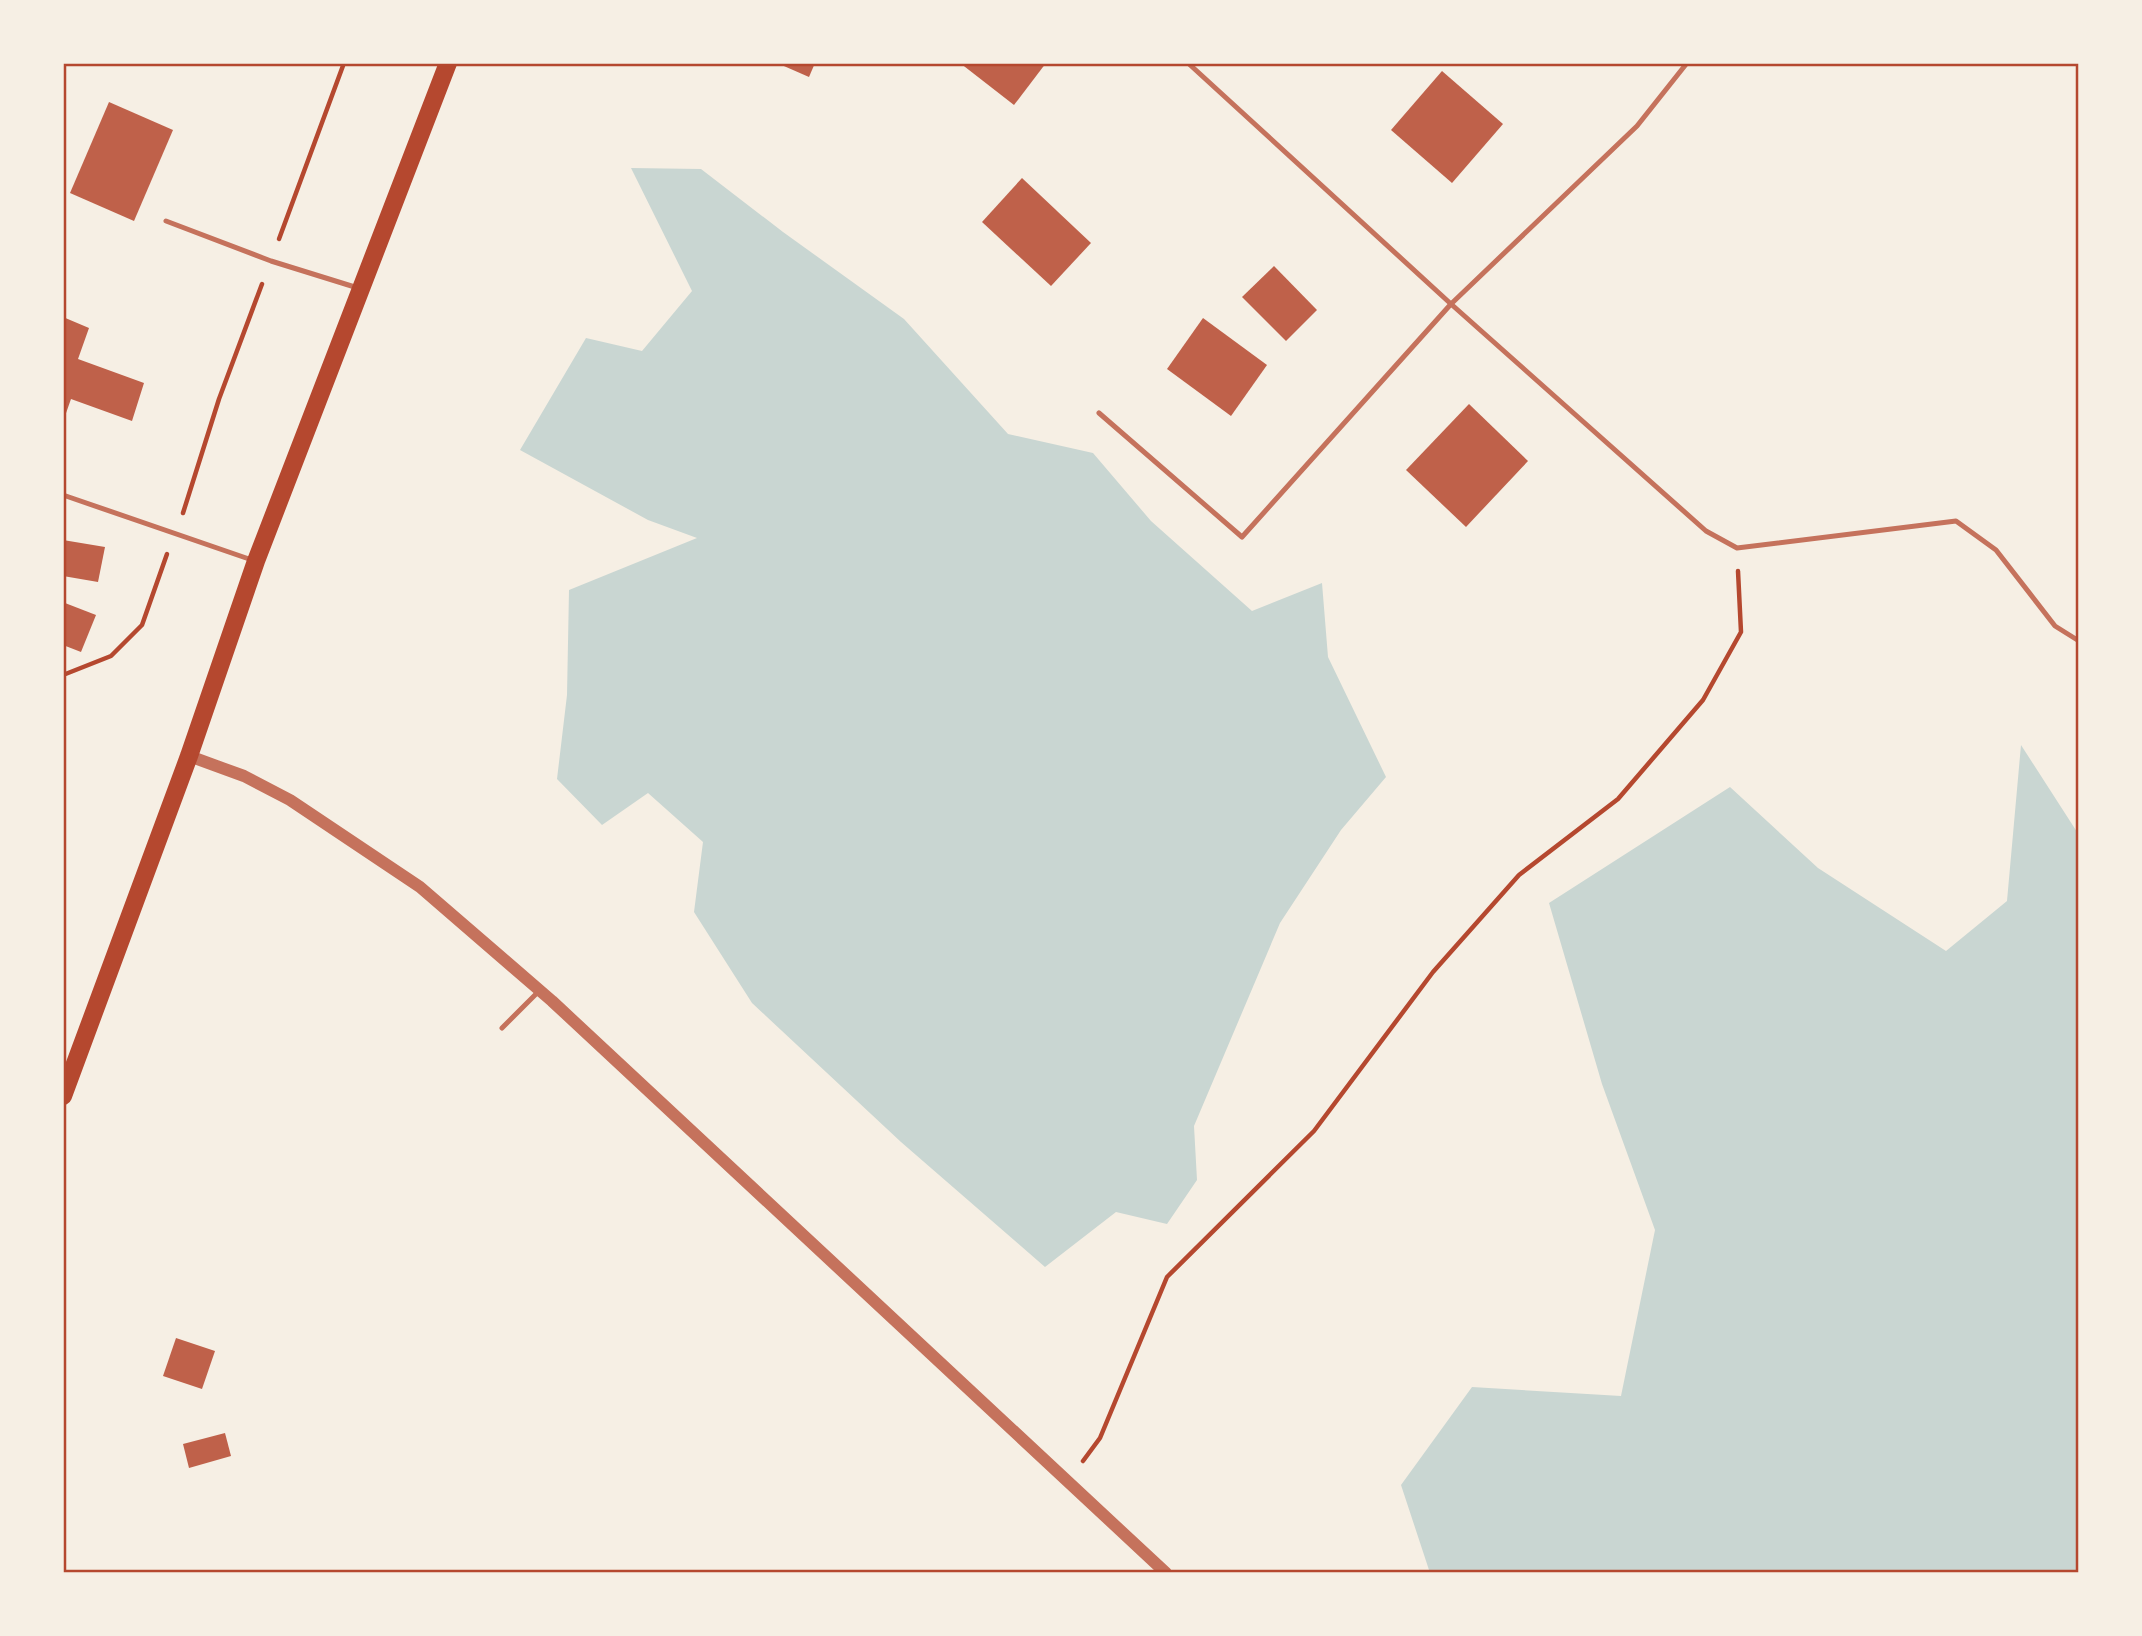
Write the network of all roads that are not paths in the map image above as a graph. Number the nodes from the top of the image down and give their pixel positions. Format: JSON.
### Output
{"nodes":[{"id":1,"x":448,"y":63,"type":"edge"},
{"id":2,"x":1188,"y":63,"type":"edge"},
{"id":3,"x":1687,"y":63,"type":"edge"},
{"id":4,"x":166,"y":221,"type":"dead end"},
{"id":5,"x":361,"y":289,"type":"junction"},
{"id":6,"x":1451,"y":304,"type":"junction"},
{"id":7,"x":1099,"y":413,"type":"dead end"},
{"id":8,"x":63,"y":495,"type":"edge"},
{"id":9,"x":256,"y":561,"type":"junction"},
{"id":10,"x":2079,"y":641,"type":"edge"},
{"id":11,"x":190,"y":756,"type":"junction"},
{"id":12,"x":539,"y":990,"type":"junction"},
{"id":13,"x":502,"y":1028,"type":"dead end"},
{"id":14,"x":63,"y":1096,"type":"edge"},
{"id":15,"x":1166,"y":1573,"type":"edge"}],
"edges":[{"from":1,"to":5,"type":"main road"},
{"from":2,"to":6,"type":"lane"},
{"from":3,"to":6,"type":"lane"},
{"from":4,"to":5,"type":"lane"},
{"from":5,"to":9,"type":"main road"},
{"from":6,"to":7,"type":"lane"},
{"from":6,"to":10,"type":"lane"},
{"from":8,"to":9,"type":"lane"},
{"from":9,"to":11,"type":"main road"},
{"from":11,"to":12,"type":"street"},
{"from":11,"to":14,"type":"main road"},
{"from":12,"to":13,"type":"lane"},
{"from":12,"to":15,"type":"street"}]}
